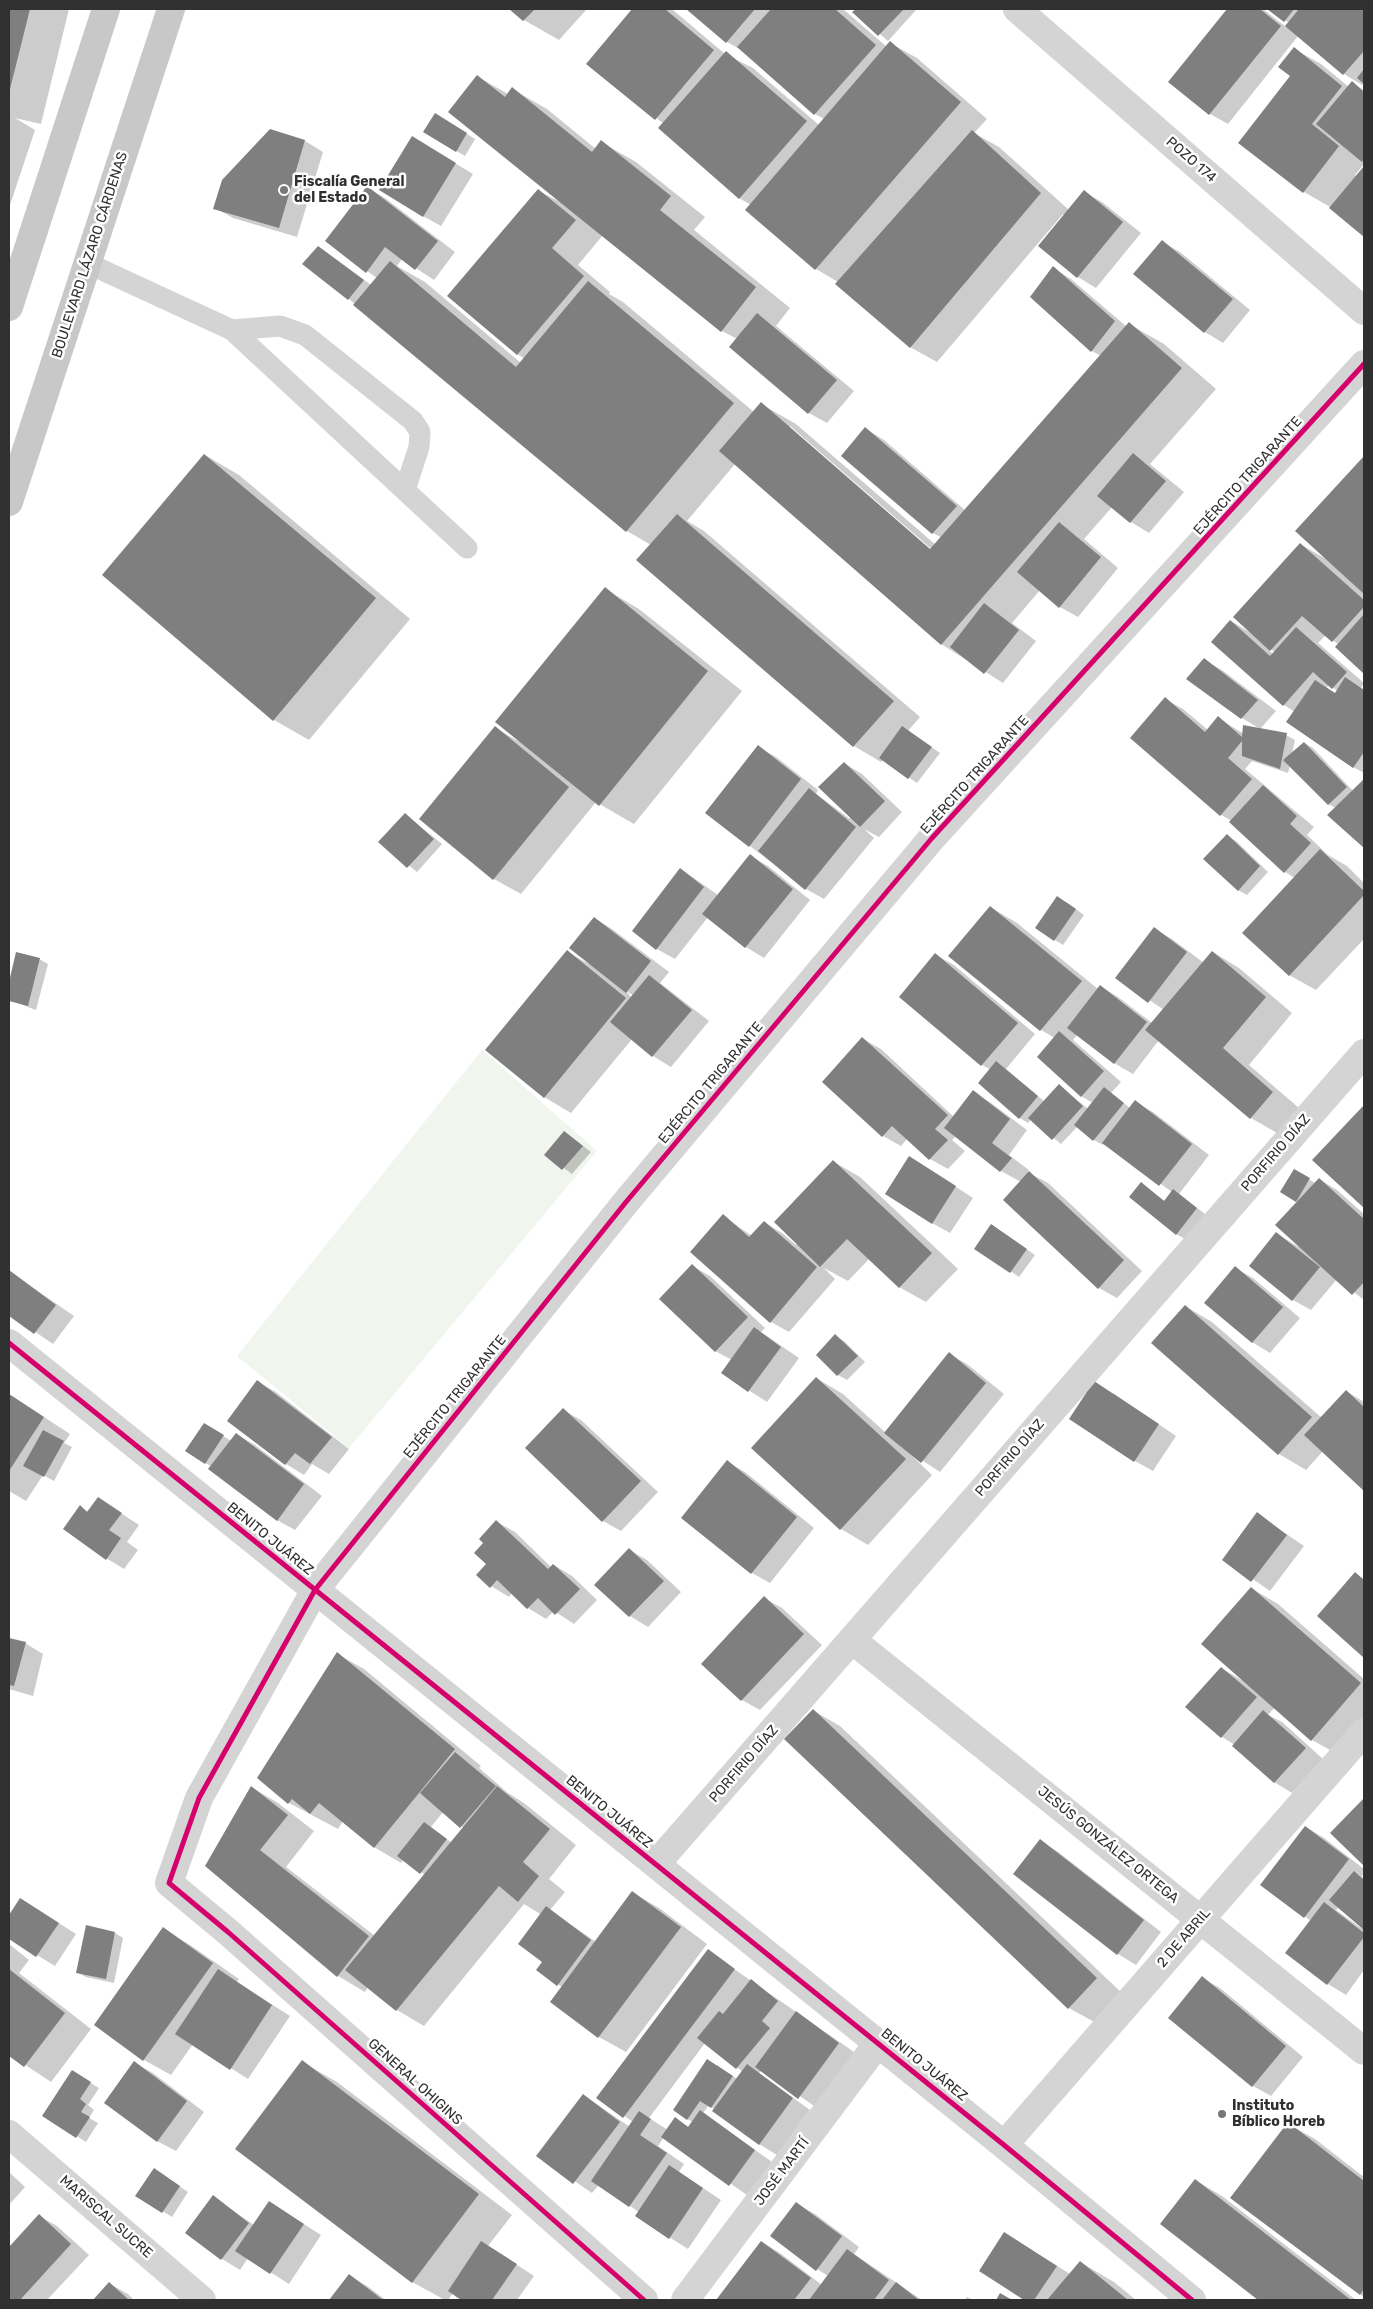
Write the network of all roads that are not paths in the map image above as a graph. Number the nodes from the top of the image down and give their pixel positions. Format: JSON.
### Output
{"nodes":[{"id":1,"x":106,"y":9,"type":"edge"},
{"id":2,"x":171,"y":9,"type":"edge"},
{"id":3,"x":1017,"y":9,"type":"edge"},
{"id":4,"x":87,"y":263,"type":"junction"},
{"id":5,"x":9,"y":306,"type":"edge"},
{"id":6,"x":1364,"y":311,"type":"edge"},
{"id":7,"x":232,"y":330,"type":"junction"},
{"id":8,"x":1364,"y":364,"type":"edge"},
{"id":9,"x":405,"y":490,"type":"junction"},
{"id":10,"x":9,"y":502,"type":"edge"},
{"id":11,"x":467,"y":548,"type":"dead end"},
{"id":12,"x":1364,"y":1053,"type":"edge"},
{"id":13,"x":9,"y":1342,"type":"edge"},
{"id":14,"x":315,"y":1590,"type":"junction"},
{"id":15,"x":852,"y":1640,"type":"junction"},
{"id":16,"x":1364,"y":1732,"type":"edge"},
{"id":17,"x":656,"y":1864,"type":"junction"},
{"id":18,"x":169,"y":1883,"type":"joint"},
{"id":19,"x":1201,"y":1919,"type":"junction"},
{"id":20,"x":878,"y":2043,"type":"junction"},
{"id":21,"x":1364,"y":2050,"type":"edge"},
{"id":22,"x":9,"y":2134,"type":"edge"},
{"id":23,"x":1004,"y":2145,"type":"junction"},
{"id":24,"x":202,"y":2300,"type":"edge"},
{"id":25,"x":644,"y":2300,"type":"edge"},
{"id":26,"x":685,"y":2300,"type":"edge"},
{"id":27,"x":1192,"y":2300,"type":"edge"}],
"edges":[{"from":1,"to":5,"type":"main road"},
{"from":2,"to":4,"type":"main road","name":"BOULEVARD LÁZARO CÁRDENAS"},
{"from":3,"to":6,"type":"street","name":"POZO 174"},
{"from":4,"to":7,"type":"lane"},
{"from":4,"to":10,"type":"main road","name":"BOULEVARD LÁZARO CÁRDENAS"},
{"from":7,"to":9,"type":"lane"},
{"from":7,"to":9,"type":"lane"},
{"from":8,"to":14,"type":"street","name":"EJÉRCITO TRIGARANTE"},
{"from":9,"to":11,"type":"lane"},
{"from":12,"to":15,"type":"street","name":"PORFIRIO DÍAZ"},
{"from":13,"to":14,"type":"street","name":"BENITO JUÁREZ"},
{"from":14,"to":17,"type":"street","name":"BENITO JUÁREZ"},
{"from":14,"to":18,"type":"street","name":"EJÉRCITO TRIGARANTE"},
{"from":15,"to":17,"type":"street","name":"PORFIRIO DÍAZ"},
{"from":15,"to":19,"type":"street","name":"JESÚS GONZÁLEZ ORTEGA"},
{"from":16,"to":19,"type":"street","name":"2 DE ABRIL"},
{"from":17,"to":20,"type":"street","name":"BENITO JUÁREZ"},
{"from":18,"to":25,"type":"street","name":"GENERAL OHIGINS"},
{"from":19,"to":21,"type":"street","name":"JESÚS GONZÁLEZ ORTEGA"},
{"from":19,"to":23,"type":"street","name":"2 DE ABRIL"},
{"from":20,"to":23,"type":"street","name":"BENITO JUÁREZ"},
{"from":20,"to":26,"type":"street","name":"JOSÉ MARTÍ"},
{"from":22,"to":24,"type":"street","name":"MARISCAL SUCRE"},
{"from":23,"to":27,"type":"street","name":"BENITO JUÁREZ"}]}
